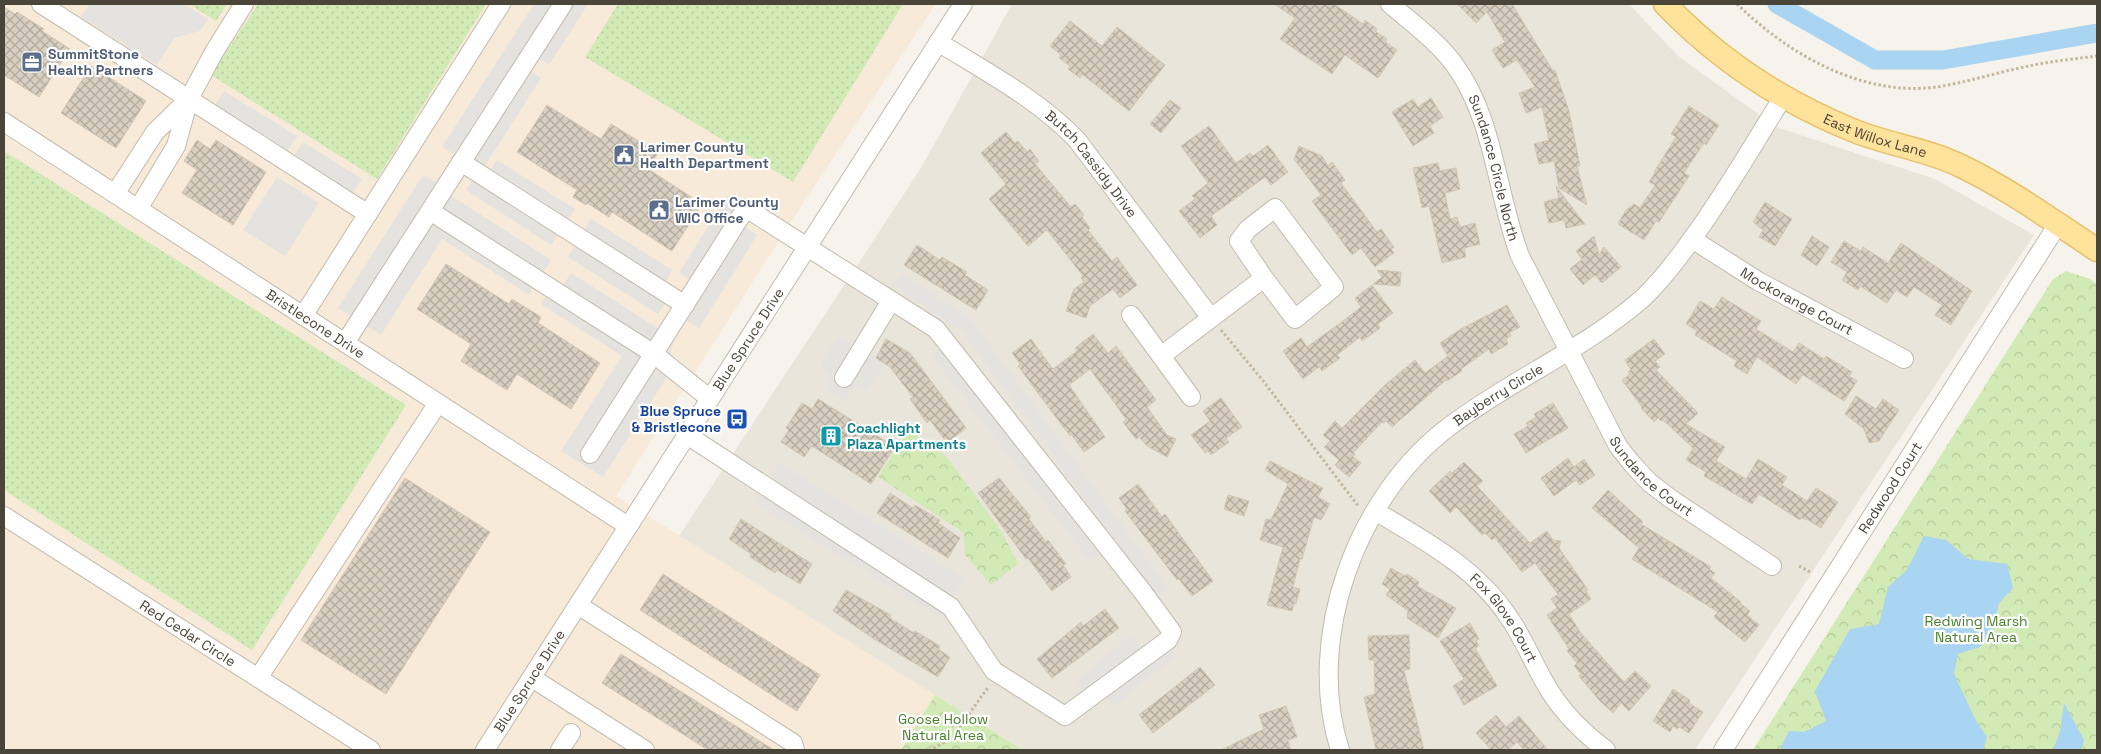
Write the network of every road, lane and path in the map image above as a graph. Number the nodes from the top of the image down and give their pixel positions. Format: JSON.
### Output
{"nodes":[{"id":1,"x":40,"y":4,"type":"edge"},
{"id":2,"x":244,"y":4,"type":"edge"},
{"id":3,"x":502,"y":4,"type":"edge"},
{"id":4,"x":563,"y":4,"type":"edge"},
{"id":5,"x":963,"y":4,"type":"edge"},
{"id":6,"x":1390,"y":4,"type":"edge"},
{"id":7,"x":1665,"y":4,"type":"edge"},
{"id":8,"x":1737,"y":4,"type":"edge"},
{"id":9,"x":938,"y":42,"type":"junction"},
{"id":10,"x":2097,"y":56,"type":"edge"},
{"id":11,"x":1783,"y":97,"type":"junction"},
{"id":12,"x":189,"y":99,"type":"junction"},
{"id":13,"x":4,"y":122,"type":"edge"},
{"id":14,"x":461,"y":162,"type":"junction"},
{"id":15,"x":115,"y":194,"type":"junction"},
{"id":16,"x":138,"y":209,"type":"junction"},
{"id":17,"x":430,"y":211,"type":"junction"},
{"id":18,"x":368,"y":214,"type":"junction"},
{"id":19,"x":2058,"y":224,"type":"junction"},
{"id":20,"x":1692,"y":239,"type":"junction"},
{"id":21,"x":807,"y":247,"type":"junction"},
{"id":22,"x":2097,"y":250,"type":"edge"},
{"id":23,"x":1264,"y":278,"type":"junction"},
{"id":24,"x":891,"y":301,"type":"junction"},
{"id":25,"x":685,"y":305,"type":"junction"},
{"id":26,"x":1131,"y":315,"type":"dead end"},
{"id":27,"x":304,"y":316,"type":"junction"},
{"id":28,"x":1211,"y":318,"type":"junction"},
{"id":29,"x":344,"y":343,"type":"junction"},
{"id":30,"x":1568,"y":352,"type":"junction"},
{"id":31,"x":654,"y":354,"type":"junction"},
{"id":32,"x":1161,"y":356,"type":"junction"},
{"id":33,"x":1904,"y":359,"type":"dead end"},
{"id":34,"x":844,"y":378,"type":"dead end"},
{"id":35,"x":1191,"y":397,"type":"dead end"},
{"id":36,"x":710,"y":399,"type":"junction"},
{"id":37,"x":438,"y":403,"type":"junction"},
{"id":38,"x":687,"y":435,"type":"junction"},
{"id":39,"x":590,"y":454,"type":"dead end"},
{"id":40,"x":4,"y":516,"type":"edge"},
{"id":41,"x":1372,"y":516,"type":"junction"},
{"id":42,"x":628,"y":526,"type":"junction"},
{"id":43,"x":1772,"y":566,"type":"dead end"},
{"id":44,"x":1799,"y":566,"type":"dead end"},
{"id":45,"x":1812,"y":573,"type":"dead end"},
{"id":46,"x":578,"y":604,"type":"junction"},
{"id":47,"x":258,"y":678,"type":"junction"},
{"id":48,"x":532,"y":678,"type":"junction"},
{"id":49,"x":990,"y":684,"type":"dead end"},
{"id":50,"x":571,"y":733,"type":"dead end"},
{"id":51,"x":371,"y":750,"type":"edge"},
{"id":52,"x":485,"y":750,"type":"edge"},
{"id":53,"x":560,"y":750,"type":"edge"},
{"id":54,"x":645,"y":750,"type":"edge"},
{"id":55,"x":795,"y":750,"type":"edge"},
{"id":56,"x":920,"y":750,"type":"edge"},
{"id":57,"x":1340,"y":750,"type":"edge"},
{"id":58,"x":1606,"y":750,"type":"edge"},
{"id":59,"x":1723,"y":750,"type":"edge"}],
"edges":[{"from":1,"to":12,"type":"street"},
{"from":2,"to":12,"type":"street"},
{"from":3,"to":18,"type":"street"},
{"from":4,"to":14,"type":"street"},
{"from":5,"to":9,"type":"street","name":"Blue Spruce Drive"},
{"from":6,"to":30,"type":"street","name":"Sundance Circle North"},
{"from":7,"to":11,"type":"main road","name":"East Willox Lane"},
{"from":8,"to":10,"type":"path"},
{"from":9,"to":21,"type":"street","name":"Blue Spruce Drive"},
{"from":9,"to":28,"type":"street","name":"Butch Cassidy Drive"},
{"from":11,"to":19,"type":"main road","name":"East Willox Lane"},
{"from":11,"to":20,"type":"street","name":"Bayberry Circle"},
{"from":12,"to":15,"type":"street"},
{"from":12,"to":16,"type":"street"},
{"from":12,"to":18,"type":"street"},
{"from":13,"to":15,"type":"street","name":"Bristlecone Drive"},
{"from":14,"to":17,"type":"street"},
{"from":14,"to":25,"type":"street"},
{"from":15,"to":16,"type":"street","name":"Bristlecone Drive"},
{"from":16,"to":27,"type":"street","name":"Bristlecone Drive"},
{"from":17,"to":29,"type":"street"},
{"from":17,"to":31,"type":"street"},
{"from":18,"to":27,"type":"street"},
{"from":19,"to":22,"type":"main road","name":"East Willox Lane"},
{"from":19,"to":59,"type":"street","name":"Redwood Court"},
{"from":20,"to":30,"type":"street","name":"Bayberry Circle"},
{"from":20,"to":33,"type":"street","name":"Mockorange Court"},
{"from":21,"to":24,"type":"street"},
{"from":21,"to":25,"type":"street"},
{"from":21,"to":36,"type":"street","name":"Blue Spruce Drive"},
{"from":23,"to":23,"type":"street"},
{"from":23,"to":28,"type":"street"},
{"from":24,"to":34,"type":"street"},
{"from":24,"to":38,"type":"street"},
{"from":25,"to":31,"type":"street"},
{"from":26,"to":32,"type":"street"},
{"from":27,"to":29,"type":"street","name":"Bristlecone Drive"},
{"from":28,"to":32,"type":"street"},
{"from":28,"to":41,"type":"path"},
{"from":29,"to":37,"type":"street","name":"Bristlecone Drive"},
{"from":30,"to":41,"type":"street","name":"Bayberry Circle"},
{"from":30,"to":43,"type":"street","name":"Sundance Court"},
{"from":31,"to":36,"type":"street"},
{"from":31,"to":39,"type":"street"},
{"from":32,"to":35,"type":"street"},
{"from":36,"to":38,"type":"street","name":"Blue Spruce Drive"},
{"from":37,"to":42,"type":"street","name":"Bristlecone Drive"},
{"from":37,"to":47,"type":"street"},
{"from":38,"to":42,"type":"street","name":"Blue Spruce Drive"},
{"from":40,"to":47,"type":"street","name":"Red Cedar Circle"},
{"from":41,"to":57,"type":"street","name":"Bayberry Circle"},
{"from":41,"to":58,"type":"street","name":"Fox Glove Court"},
{"from":42,"to":46,"type":"street","name":"Blue Spruce Drive"},
{"from":44,"to":45,"type":"path"},
{"from":46,"to":48,"type":"street","name":"Blue Spruce Drive"},
{"from":46,"to":55,"type":"street"},
{"from":47,"to":51,"type":"street","name":"Red Cedar Circle"},
{"from":48,"to":52,"type":"street","name":"Blue Spruce Drive"},
{"from":48,"to":54,"type":"street"},
{"from":49,"to":56,"type":"path"},
{"from":50,"to":53,"type":"street"}]}
